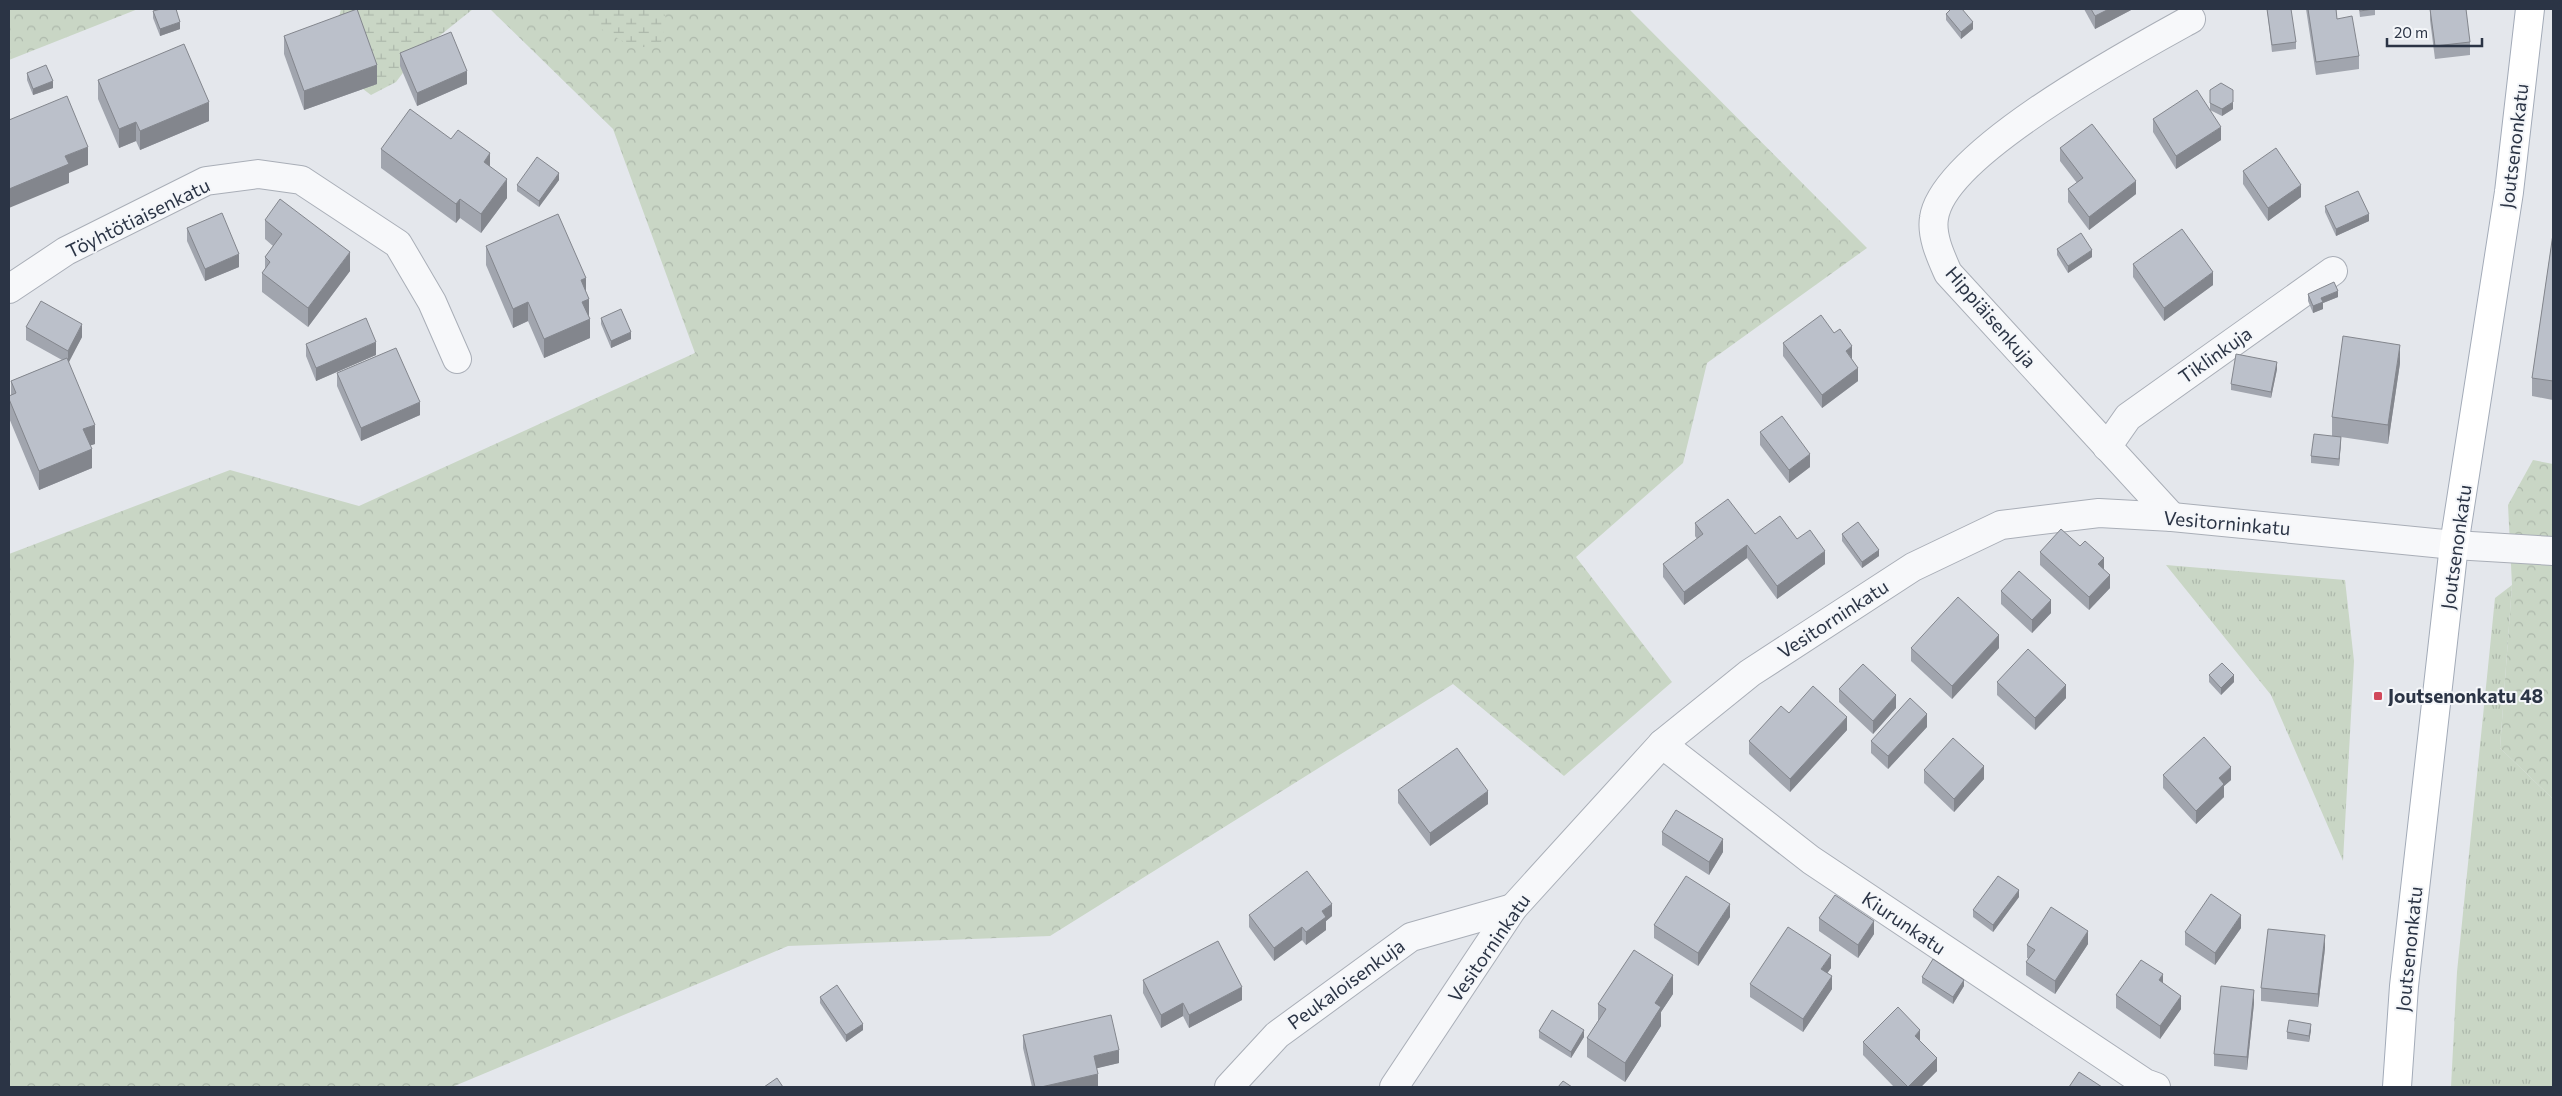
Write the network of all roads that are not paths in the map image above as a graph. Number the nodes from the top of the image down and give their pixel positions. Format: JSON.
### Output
{"nodes":[{"id":1,"x":2530,"y":9,"type":"edge"},
{"id":2,"x":2191,"y":19,"type":"dead end"},
{"id":3,"x":2333,"y":271,"type":"dead end"},
{"id":4,"x":9,"y":289,"type":"edge"},
{"id":5,"x":457,"y":359,"type":"dead end"},
{"id":6,"x":2107,"y":447,"type":"junction"},
{"id":7,"x":2172,"y":517,"type":"junction"},
{"id":8,"x":2454,"y":545,"type":"junction"},
{"id":9,"x":2553,"y":551,"type":"edge"},
{"id":10,"x":1662,"y":744,"type":"junction"},
{"id":11,"x":1513,"y":908,"type":"junction"},
{"id":12,"x":1229,"y":1087,"type":"edge"},
{"id":13,"x":1394,"y":1087,"type":"edge"},
{"id":14,"x":2156,"y":1087,"type":"edge"},
{"id":15,"x":2397,"y":1087,"type":"edge"}],
"edges":[{"from":1,"to":8,"type":"main road","name":"Joutsenonkatu"},
{"from":2,"to":6,"type":"street","name":"Hippiäisenkuja"},
{"from":3,"to":6,"type":"street","name":"Tiklinkuja"},
{"from":4,"to":5,"type":"street","name":"Töyhtötiaisenkatu"},
{"from":6,"to":7,"type":"street","name":"Hippiäisenkuja"},
{"from":7,"to":8,"type":"street","name":"Vesitorninkatu"},
{"from":7,"to":10,"type":"street","name":"Vesitorninkatu"},
{"from":8,"to":9,"type":"street","name":"Vesitorninkatu"},
{"from":8,"to":15,"type":"main road","name":"Joutsenonkatu"},
{"from":10,"to":11,"type":"street","name":"Vesitorninkatu"},
{"from":10,"to":14,"type":"street","name":"Kiurunkatu"},
{"from":11,"to":12,"type":"street","name":"Peukaloisenkuja"},
{"from":11,"to":13,"type":"street","name":"Vesitorninkatu"}]}
